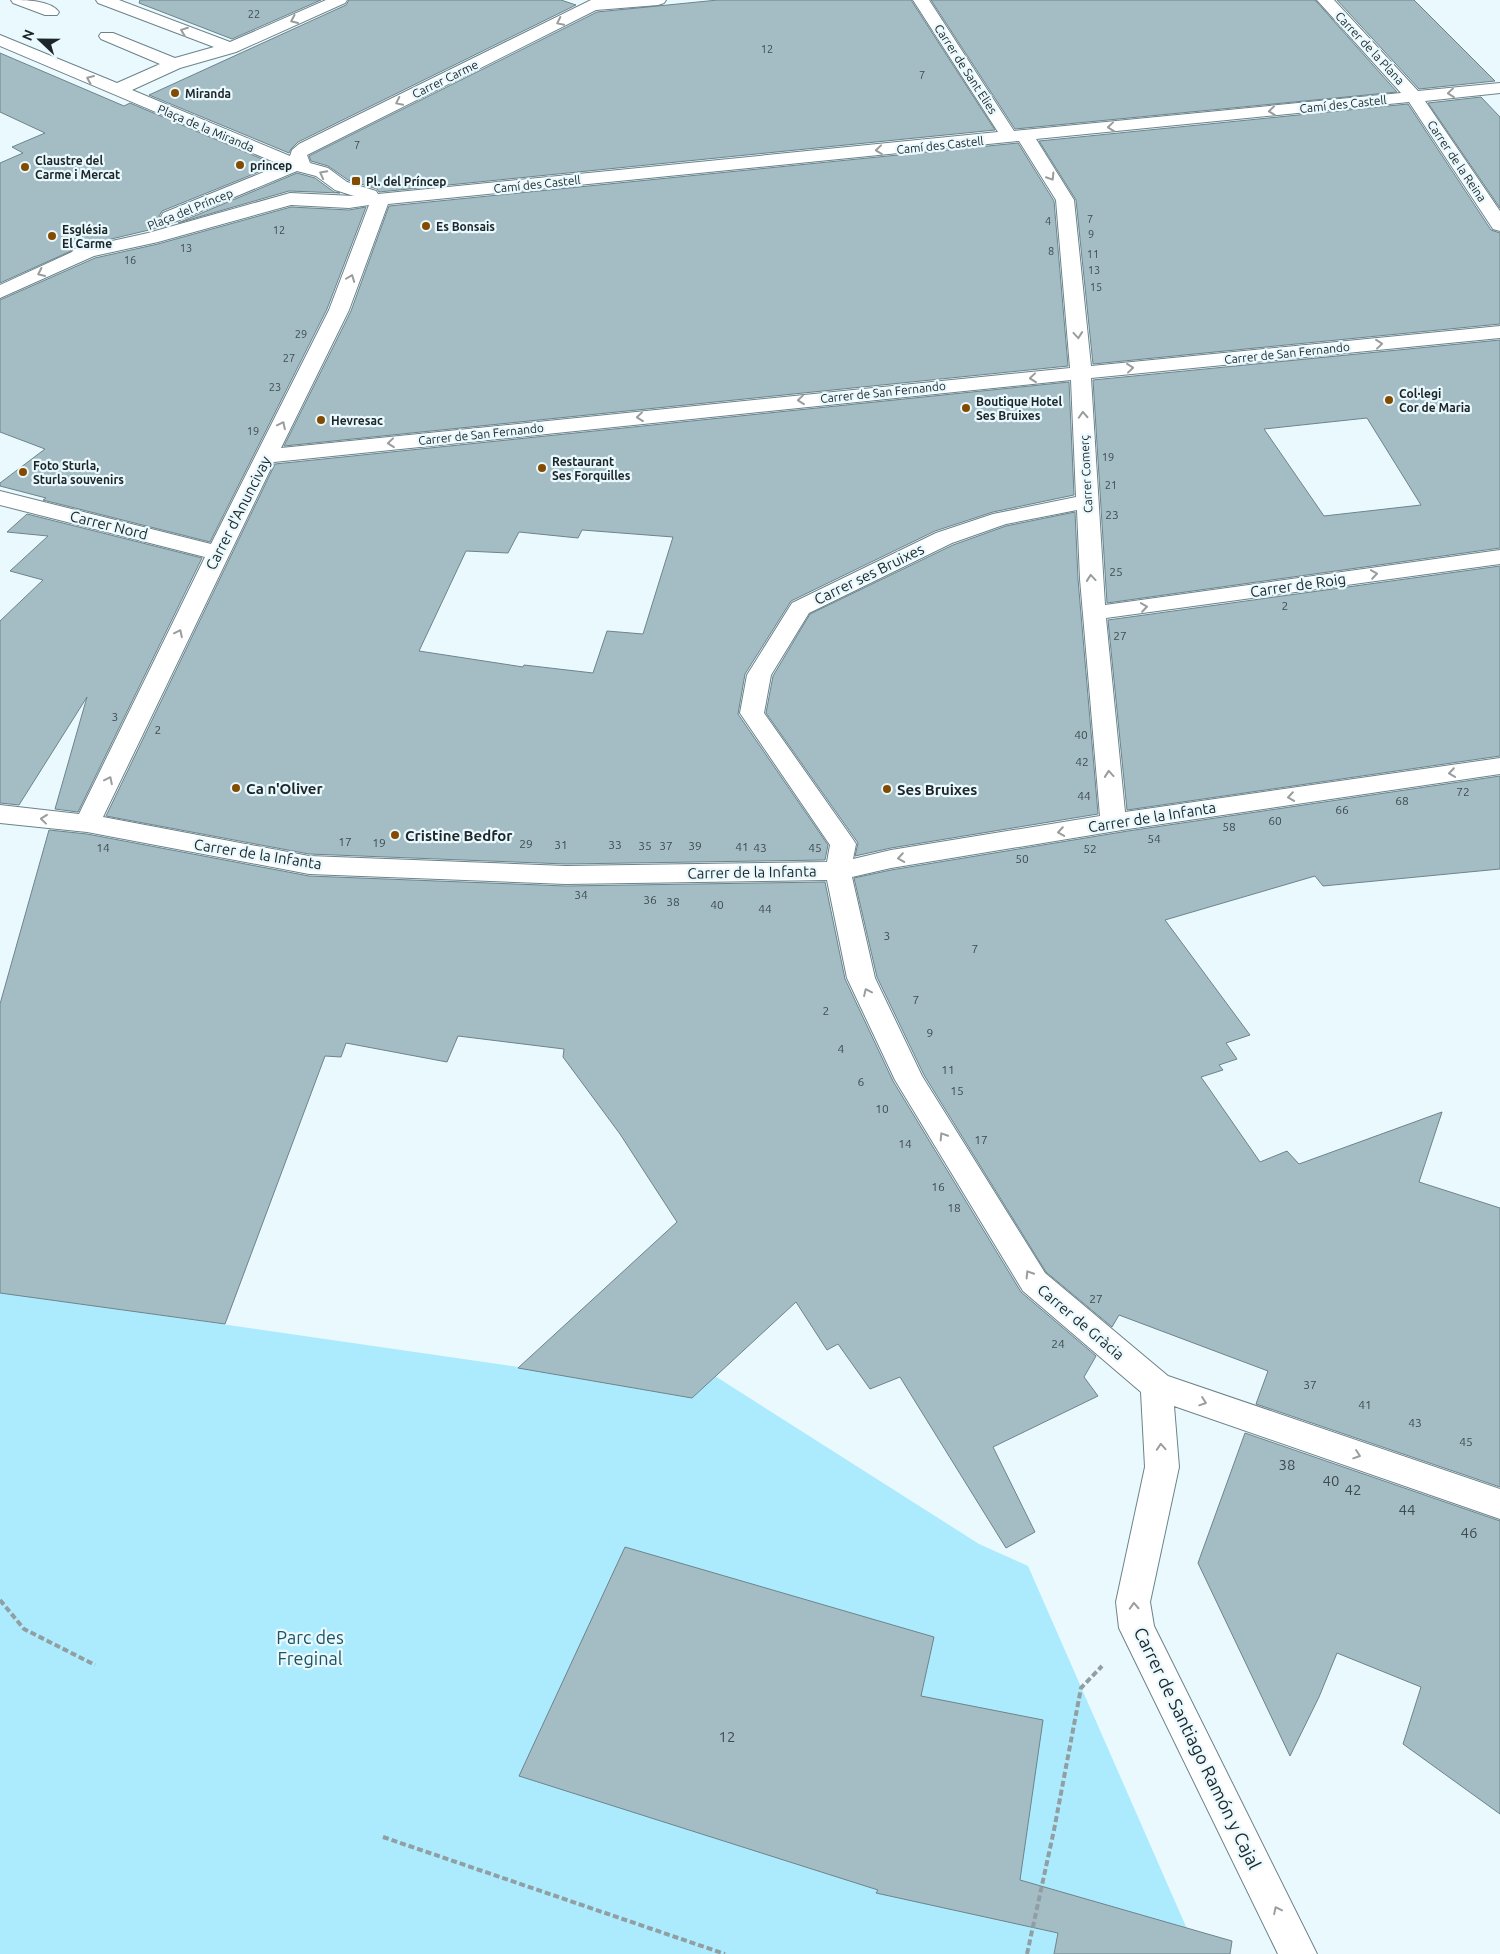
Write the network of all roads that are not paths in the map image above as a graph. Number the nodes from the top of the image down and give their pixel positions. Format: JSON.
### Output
{"nodes":[{"id":1,"x":20,"y":0,"type":"edge"},
{"id":2,"x":104,"y":0,"type":"edge"},
{"id":3,"x":339,"y":0,"type":"edge"},
{"id":4,"x":658,"y":0,"type":"edge"},
{"id":5,"x":921,"y":0,"type":"edge"},
{"id":6,"x":1325,"y":0,"type":"edge"},
{"id":7,"x":597,"y":3,"type":"edge"},
{"id":8,"x":51,"y":12,"type":"dead end"},
{"id":9,"x":107,"y":36,"type":"dead end"},
{"id":10,"x":0,"y":40,"type":"edge"},
{"id":11,"x":230,"y":48,"type":"junction"},
{"id":12,"x":174,"y":64,"type":"junction"},
{"id":13,"x":1500,"y":88,"type":"edge"},
{"id":14,"x":117,"y":90,"type":"junction"},
{"id":15,"x":1414,"y":97,"type":"junction"},
{"id":16,"x":1018,"y":137,"type":"junction"},
{"id":17,"x":299,"y":166,"type":"junction"},
{"id":18,"x":380,"y":199,"type":"junction"},
{"id":19,"x":290,"y":200,"type":"junction"},
{"id":20,"x":1500,"y":225,"type":"edge"},
{"id":21,"x":81,"y":253,"type":"junction"},
{"id":22,"x":0,"y":292,"type":"edge"},
{"id":23,"x":1500,"y":332,"type":"edge"},
{"id":24,"x":1081,"y":373,"type":"junction"},
{"id":25,"x":267,"y":456,"type":"junction"},
{"id":26,"x":0,"y":498,"type":"edge"},
{"id":27,"x":1087,"y":501,"type":"junction"},
{"id":28,"x":218,"y":553,"type":"junction"},
{"id":29,"x":1500,"y":557,"type":"edge"},
{"id":30,"x":1096,"y":613,"type":"junction"},
{"id":31,"x":1500,"y":766,"type":"edge"},
{"id":32,"x":0,"y":814,"type":"edge"},
{"id":33,"x":1113,"y":823,"type":"junction"},
{"id":34,"x":88,"y":824,"type":"junction"},
{"id":35,"x":838,"y":871,"type":"junction"},
{"id":36,"x":1157,"y":1386,"type":"junction"},
{"id":37,"x":1500,"y":1504,"type":"edge"},
{"id":38,"x":1298,"y":1954,"type":"edge"}],
"edges":[{"from":1,"to":8,"type":"street"},
{"from":11,"to":2,"type":"street","one_way":true},
{"from":3,"to":11,"type":"street","one_way":true},
{"from":4,"to":7,"type":"street"},
{"from":5,"to":16,"type":"street","name":"Carrer de Sant Elies"},
{"from":6,"to":15,"type":"street","name":"Carrer de la Plana"},
{"from":7,"to":17,"type":"street","name":"Carrer Carme","one_way":true},
{"from":9,"to":12,"type":"street"},
{"from":14,"to":10,"type":"street","name":"Plaça de la Miranda","one_way":true},
{"from":11,"to":12,"type":"street"},
{"from":12,"to":14,"type":"street"},
{"from":13,"to":15,"type":"street","name":"Camí des Castell","one_way":true},
{"from":14,"to":17,"type":"street","name":"Plaça de la Miranda"},
{"from":15,"to":16,"type":"street","name":"Camí des Castell","one_way":true},
{"from":15,"to":20,"type":"street","name":"Carrer de la Reina"},
{"from":16,"to":18,"type":"street","name":"Camí des Castell","one_way":true},
{"from":16,"to":24,"type":"street","name":"Carrer Comerç","one_way":true},
{"from":18,"to":17,"type":"street","one_way":true},
{"from":17,"to":19,"type":"street"},
{"from":17,"to":21,"type":"street","name":"Plaça del Príncep"},
{"from":18,"to":19,"type":"street","name":"Camí des Castell"},
{"from":25,"to":18,"type":"street","name":"Carrer d'Anuncivay","one_way":true},
{"from":19,"to":21,"type":"street","name":"Camí des Castell"},
{"from":21,"to":22,"type":"street","name":"Plaça del Príncep","one_way":true},
{"from":24,"to":23,"type":"street","name":"Carrer de San Fernando","one_way":true},
{"from":24,"to":25,"type":"street","name":"Carrer de San Fernando","one_way":true},
{"from":27,"to":24,"type":"street","name":"Carrer Comerç","one_way":true},
{"from":25,"to":28,"type":"street","name":"Carrer d'Anuncivay"},
{"from":26,"to":28,"type":"street","name":"Carrer Nord"},
{"from":30,"to":27,"type":"street","name":"Carrer Comerç","one_way":true},
{"from":27,"to":35,"type":"street","name":"Carrer ses Bruixes"},
{"from":34,"to":28,"type":"street","name":"Carrer d'Anuncivay","one_way":true},
{"from":30,"to":29,"type":"street","name":"Carrer de Roig","one_way":true},
{"from":33,"to":30,"type":"street","name":"Carrer Comerç","one_way":true},
{"from":31,"to":33,"type":"street","name":"Carrer de la Infanta","one_way":true},
{"from":34,"to":32,"type":"street","name":"Carrer de la Infanta","one_way":true},
{"from":33,"to":35,"type":"street","name":"Carrer de la Infanta","one_way":true},
{"from":34,"to":35,"type":"street","name":"Carrer de la Infanta"},
{"from":36,"to":35,"type":"street","name":"Carrer de Gràcia","one_way":true},
{"from":36,"to":37,"type":"street","name":"Carrer de Gràcia","one_way":true},
{"from":38,"to":36,"type":"street","name":"Carrer de Santiago Ramón y Cajal","one_way":true}]}
